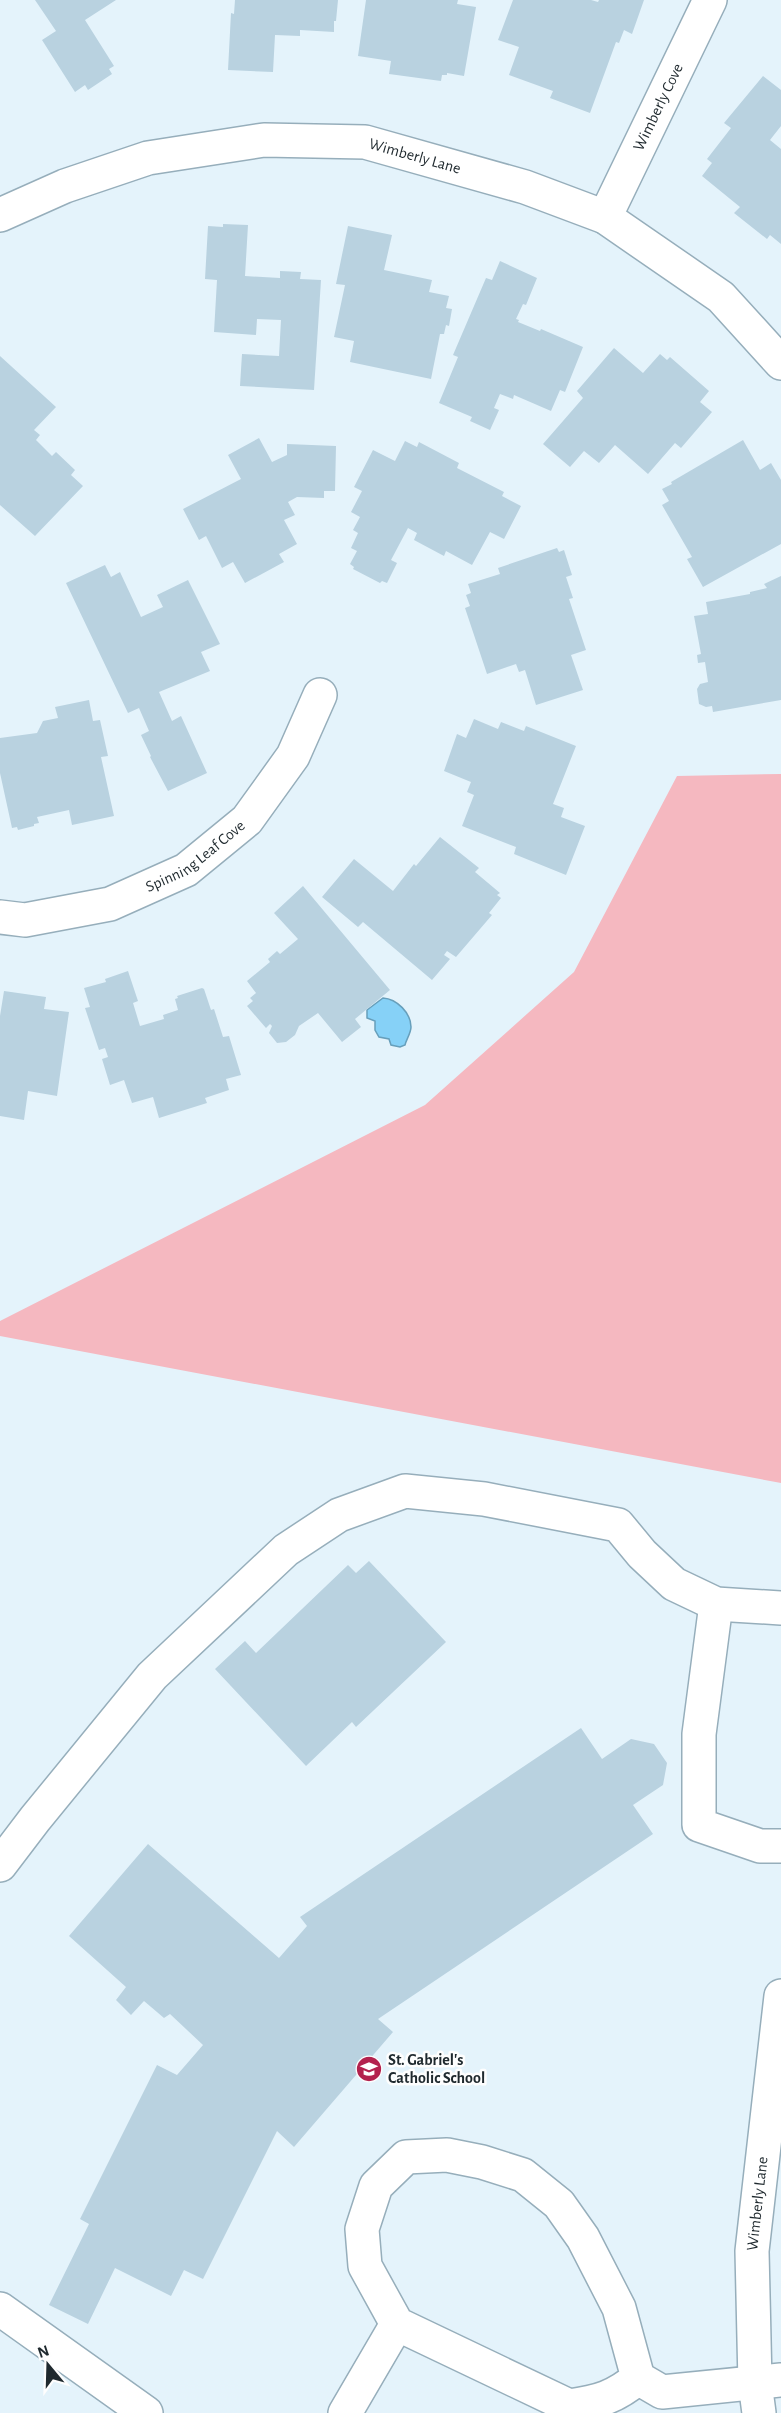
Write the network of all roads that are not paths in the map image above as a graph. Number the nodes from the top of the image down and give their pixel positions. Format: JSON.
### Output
{"nodes":[{"id":1,"x":710,"y":0,"type":"edge"},
{"id":2,"x":0,"y":215,"type":"edge"},
{"id":3,"x":605,"y":216,"type":"junction"},
{"id":4,"x":781,"y":363,"type":"edge"},
{"id":5,"x":320,"y":695,"type":"dead end"},
{"id":6,"x":0,"y":917,"type":"edge"},
{"id":7,"x":716,"y":1604,"type":"junction"},
{"id":8,"x":781,"y":1608,"type":"edge"},
{"id":9,"x":781,"y":1846,"type":"edge"},
{"id":10,"x":0,"y":1866,"type":"edge"},
{"id":11,"x":781,"y":1996,"type":"edge"},
{"id":12,"x":0,"y":2309,"type":"edge"},
{"id":13,"x":397,"y":2324,"type":"junction"},
{"id":14,"x":638,"y":2378,"type":"junction"},
{"id":15,"x":765,"y":2392,"type":"edge"},
{"id":16,"x":146,"y":2413,"type":"edge"},
{"id":17,"x":345,"y":2413,"type":"edge"}],
"edges":[{"from":1,"to":3,"type":"street","name":"Wimberly Cove"},
{"from":2,"to":3,"type":"street","name":"Wimberly Lane"},
{"from":3,"to":4,"type":"street","name":"Wimberly Lane"},
{"from":5,"to":6,"type":"street","name":"Spinning Leaf Cove"},
{"from":7,"to":8,"type":"street"},
{"from":7,"to":9,"type":"street"},
{"from":7,"to":10,"type":"street"},
{"from":11,"to":15,"type":"street","name":"Wimberly Lane"},
{"from":12,"to":16,"type":"street"},
{"from":13,"to":14,"type":"street"},
{"from":13,"to":14,"type":"street"},
{"from":13,"to":17,"type":"street"},
{"from":14,"to":15,"type":"street"}]}
